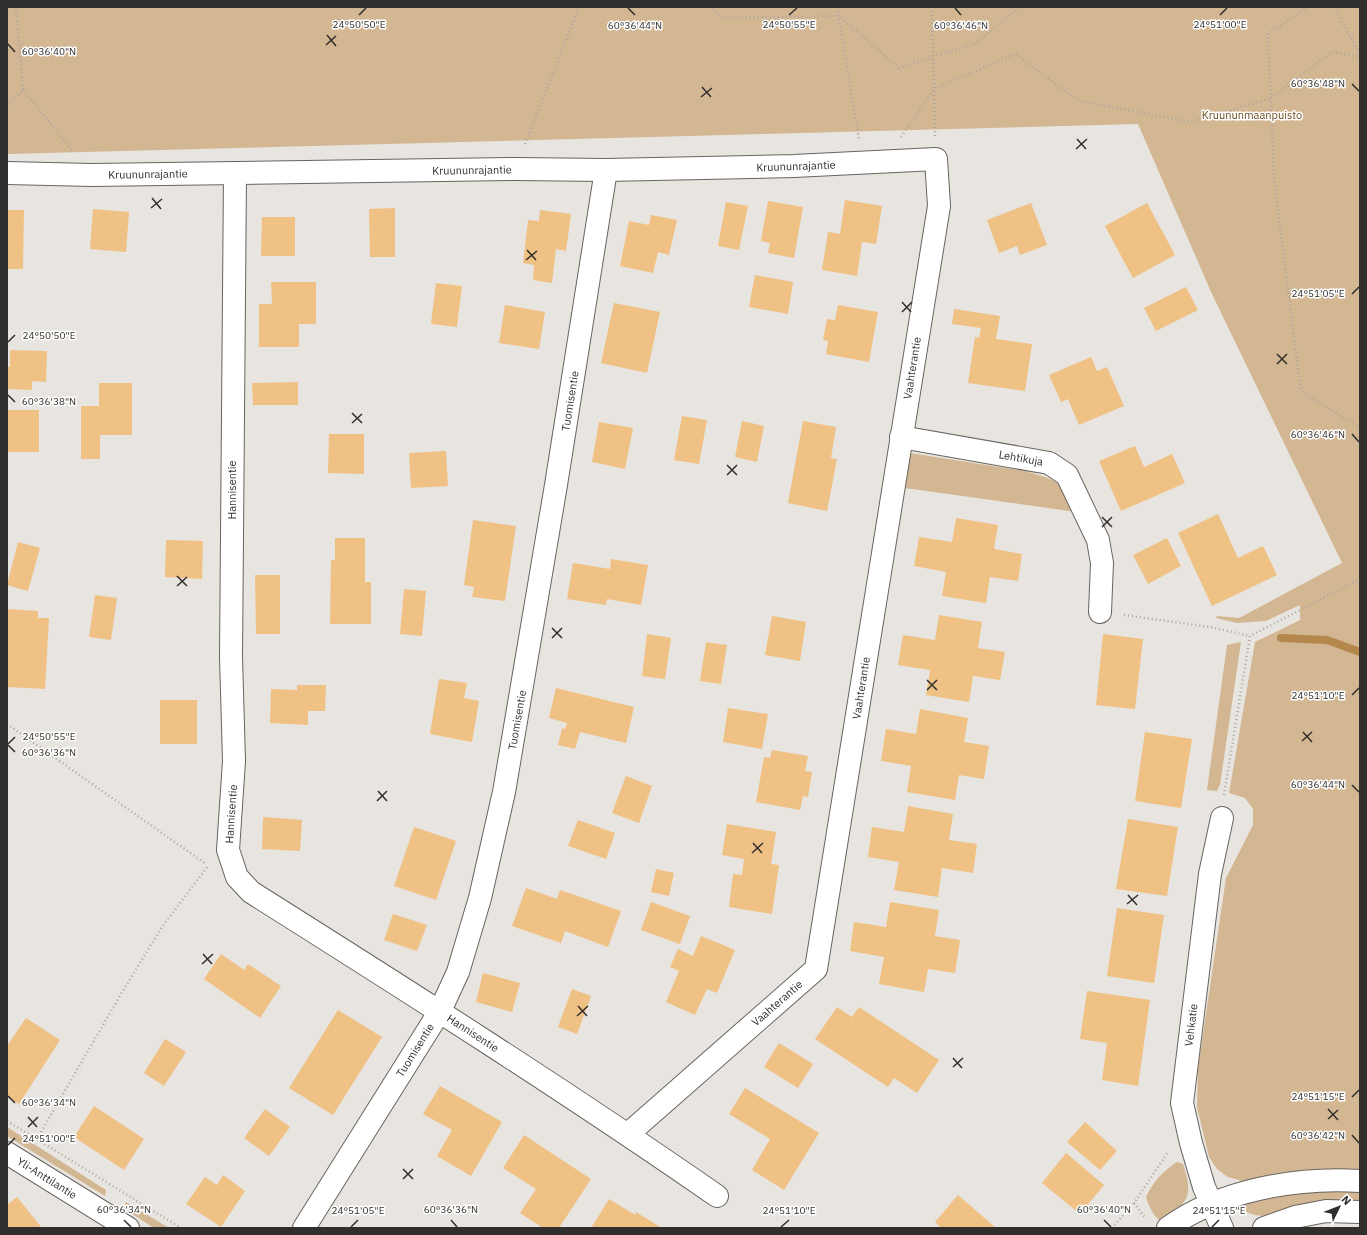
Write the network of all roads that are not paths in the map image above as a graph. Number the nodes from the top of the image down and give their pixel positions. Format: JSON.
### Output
{"nodes":[{"id":1,"x":936,"y":159,"type":"joint"},
{"id":2,"x":606,"y":170,"type":"junction"},
{"id":3,"x":7,"y":173,"type":"edge"},
{"id":4,"x":235,"y":173,"type":"junction"},
{"id":5,"x":900,"y":438,"type":"junction"},
{"id":6,"x":1100,"y":612,"type":"road end"},
{"id":7,"x":1222,"y":818,"type":"road end"},
{"id":8,"x":440,"y":1011,"type":"junction"},
{"id":9,"x":628,"y":1134,"type":"junction"},
{"id":10,"x":7,"y":1153,"type":"edge"},
{"id":11,"x":1360,"y":1181,"type":"edge"},
{"id":12,"x":717,"y":1196,"type":"dead end"},
{"id":13,"x":1212,"y":1204,"type":"junction"},
{"id":14,"x":1360,"y":1212,"type":"edge"},
{"id":15,"x":1159,"y":1226,"type":"edge"},
{"id":16,"x":128,"y":1228,"type":"edge"},
{"id":17,"x":304,"y":1228,"type":"edge"},
{"id":18,"x":1222,"y":1228,"type":"edge"},
{"id":19,"x":1264,"y":1228,"type":"edge"}],
"edges":[{"from":1,"to":2,"type":"street","name":"Kruununrajantie"},
{"from":1,"to":5,"type":"street","name":"Vaahterantie"},
{"from":2,"to":4,"type":"street","name":"Kruununrajantie"},
{"from":2,"to":8,"type":"street","name":"Tuomisentie"},
{"from":3,"to":4,"type":"street","name":"Kruununrajantie"},
{"from":4,"to":8,"type":"street","name":"Hannisentie"},
{"from":5,"to":6,"type":"street","name":"Lehtikuja"},
{"from":5,"to":9,"type":"street","name":"Vaahterantie"},
{"from":7,"to":13,"type":"street","name":"Vehkatie"},
{"from":8,"to":9,"type":"street","name":"Hannisentie"},
{"from":8,"to":17,"type":"street","name":"Tuomisentie"},
{"from":9,"to":12,"type":"street","name":"Hannisentie"},
{"from":10,"to":16,"type":"street","name":"Yli-Anttilantie"},
{"from":11,"to":13,"type":"street"},
{"from":13,"to":15,"type":"street"},
{"from":13,"to":18,"type":"street","name":"Vehkatie"},
{"from":14,"to":19,"type":"street"}]}
